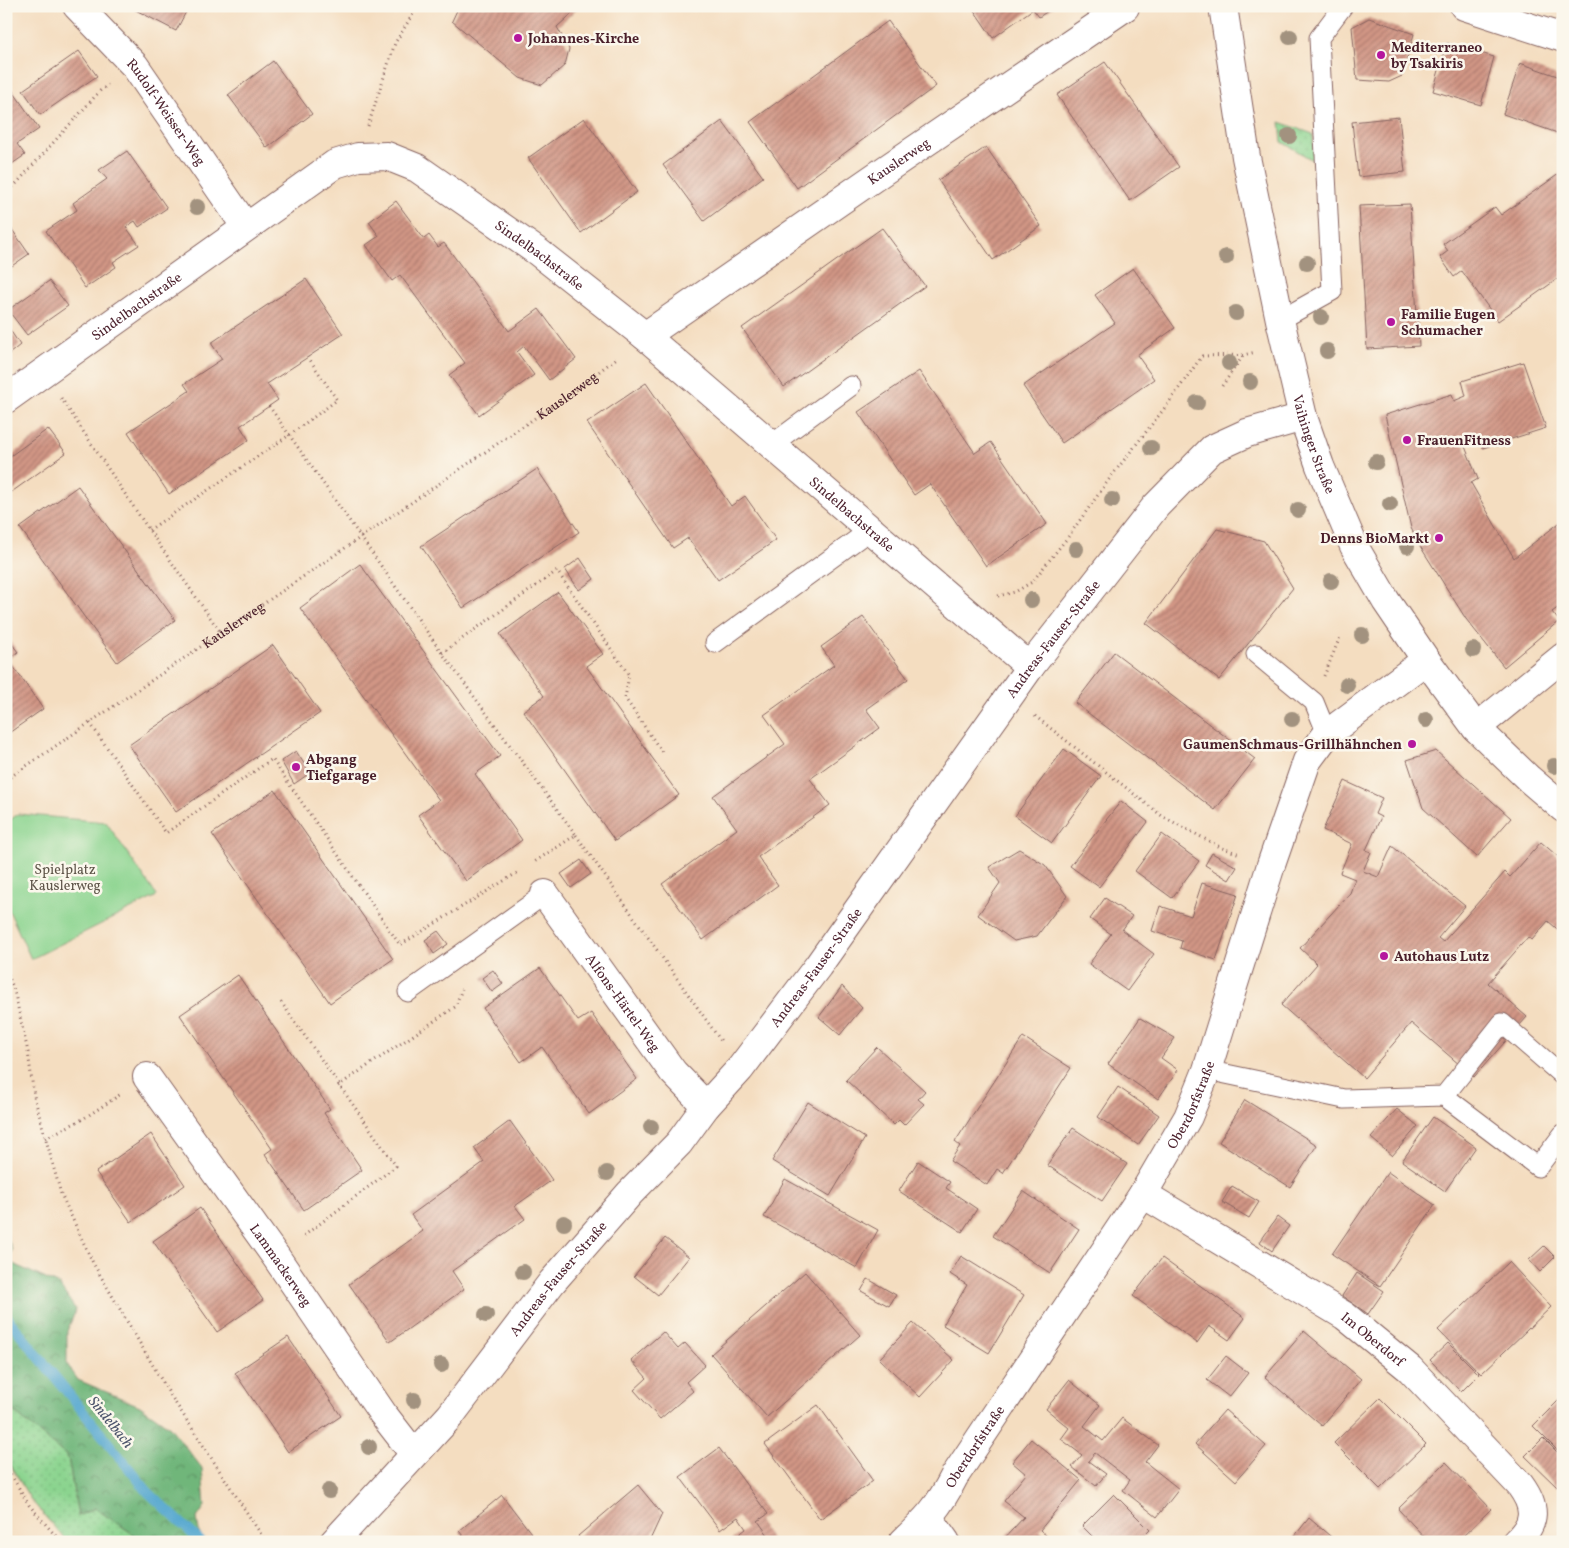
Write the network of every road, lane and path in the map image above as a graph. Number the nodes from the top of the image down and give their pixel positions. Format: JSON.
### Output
{"nodes":[{"id":1,"x":15,"y":6,"type":"edge"},
{"id":2,"x":77,"y":6,"type":"edge"},
{"id":3,"x":418,"y":6,"type":"edge"},
{"id":4,"x":1224,"y":6,"type":"edge"},
{"id":5,"x":1344,"y":6,"type":"edge"},
{"id":6,"x":1464,"y":6,"type":"edge"},
{"id":7,"x":1125,"y":7,"type":"edge"},
{"id":8,"x":6,"y":12,"type":"edge"},
{"id":9,"x":1563,"y":38,"type":"edge"},
{"id":10,"x":135,"y":66,"type":"junction"},
{"id":11,"x":358,"y":157,"type":"junction"},
{"id":12,"x":6,"y":195,"type":"edge"},
{"id":13,"x":246,"y":227,"type":"junction"},
{"id":14,"x":1283,"y":333,"type":"junction"},
{"id":15,"x":644,"y":336,"type":"junction"},
{"id":16,"x":1243,"y":355,"type":"junction"},
{"id":17,"x":308,"y":357,"type":"dead end"},
{"id":18,"x":43,"y":373,"type":"junction"},
{"id":19,"x":851,"y":386,"type":"dead end"},
{"id":20,"x":1222,"y":386,"type":"dead end"},
{"id":21,"x":6,"y":399,"type":"edge"},
{"id":22,"x":269,"y":406,"type":"dead end"},
{"id":23,"x":1303,"y":417,"type":"junction"},
{"id":24,"x":288,"y":436,"type":"junction"},
{"id":25,"x":770,"y":445,"type":"junction"},
{"id":26,"x":149,"y":530,"type":"junction"},
{"id":27,"x":870,"y":530,"type":"junction"},
{"id":28,"x":361,"y":538,"type":"junction"},
{"id":29,"x":977,"y":623,"type":"junction"},
{"id":30,"x":221,"y":633,"type":"junction"},
{"id":31,"x":1340,"y":637,"type":"dead end"},
{"id":32,"x":715,"y":642,"type":"dead end"},
{"id":33,"x":442,"y":654,"type":"junction"},
{"id":34,"x":1256,"y":654,"type":"dead end"},
{"id":35,"x":1563,"y":657,"type":"edge"},
{"id":36,"x":1426,"y":660,"type":"junction"},
{"id":37,"x":1030,"y":668,"type":"junction"},
{"id":38,"x":1009,"y":696,"type":"junction"},
{"id":39,"x":1314,"y":702,"type":"junction"},
{"id":40,"x":90,"y":723,"type":"junction"},
{"id":41,"x":1476,"y":728,"type":"junction"},
{"id":42,"x":1327,"y":734,"type":"junction"},
{"id":43,"x":662,"y":752,"type":"dead end"},
{"id":44,"x":6,"y":780,"type":"edge"},
{"id":45,"x":1563,"y":808,"type":"edge"},
{"id":46,"x":576,"y":835,"type":"junction"},
{"id":47,"x":1271,"y":865,"type":"junction"},
{"id":48,"x":545,"y":894,"type":"joint"},
{"id":49,"x":6,"y":970,"type":"edge"},
{"id":50,"x":463,"y":986,"type":"dead end"},
{"id":51,"x":408,"y":992,"type":"dead end"},
{"id":52,"x":281,"y":1002,"type":"dead end"},
{"id":53,"x":740,"y":1068,"type":"junction"},
{"id":54,"x":1207,"y":1070,"type":"junction"},
{"id":55,"x":1563,"y":1076,"type":"edge"},
{"id":56,"x":147,"y":1077,"type":"joint"},
{"id":57,"x":338,"y":1086,"type":"junction"},
{"id":58,"x":1444,"y":1096,"type":"junction"},
{"id":59,"x":706,"y":1106,"type":"junction"},
{"id":60,"x":1563,"y":1134,"type":"edge"},
{"id":61,"x":45,"y":1138,"type":"junction"},
{"id":62,"x":1143,"y":1194,"type":"junction"},
{"id":63,"x":296,"y":1242,"type":"dead end"},
{"id":64,"x":414,"y":1454,"type":"junction"},
{"id":65,"x":6,"y":1466,"type":"edge"},
{"id":66,"x":929,"y":1518,"type":"junction"},
{"id":67,"x":61,"y":1542,"type":"edge"},
{"id":68,"x":266,"y":1542,"type":"edge"},
{"id":69,"x":334,"y":1542,"type":"edge"},
{"id":70,"x":903,"y":1542,"type":"edge"},
{"id":71,"x":946,"y":1542,"type":"edge"},
{"id":72,"x":1516,"y":1542,"type":"edge"}],
"edges":[{"from":1,"to":8,"type":"path"},
{"from":2,"to":10,"type":"street","name":"Rudolf-Weisser-Weg"},
{"from":3,"to":11,"type":"path"},
{"from":4,"to":14,"type":"street","name":"Vaihinger Straße"},
{"from":5,"to":14,"type":"lane"},
{"from":6,"to":9,"type":"street"},
{"from":7,"to":15,"type":"street","name":"Kauslerweg"},
{"from":10,"to":12,"type":"path"},
{"from":10,"to":13,"type":"street","name":"Rudolf-Weisser-Weg"},
{"from":11,"to":13,"type":"street","name":"Sindelbachstraße"},
{"from":11,"to":15,"type":"street","name":"Sindelbachstraße"},
{"from":13,"to":18,"type":"street","name":"Sindelbachstraße"},
{"from":14,"to":16,"type":"path"},
{"from":14,"to":23,"type":"street","name":"Vaihinger Straße"},
{"from":15,"to":25,"type":"street","name":"Sindelbachstraße"},
{"from":15,"to":28,"type":"path","name":"Kauslerweg"},
{"from":16,"to":20,"type":"path"},
{"from":16,"to":29,"type":"path"},
{"from":17,"to":24,"type":"path"},
{"from":18,"to":21,"type":"street","name":"Sindelbachstraße"},
{"from":18,"to":26,"type":"path"},
{"from":19,"to":25,"type":"lane"},
{"from":22,"to":24,"type":"path"},
{"from":23,"to":36,"type":"street","name":"Vaihinger Straße"},
{"from":23,"to":37,"type":"street","name":"Andreas-Fauser-Straße"},
{"from":24,"to":26,"type":"path"},
{"from":24,"to":28,"type":"path"},
{"from":25,"to":27,"type":"street","name":"Sindelbachstraße"},
{"from":26,"to":30,"type":"path"},
{"from":27,"to":29,"type":"street","name":"Sindelbachstraße"},
{"from":27,"to":32,"type":"lane"},
{"from":28,"to":30,"type":"path","name":"Kauslerweg"},
{"from":28,"to":33,"type":"path"},
{"from":29,"to":37,"type":"street","name":"Sindelbachstraße"},
{"from":30,"to":40,"type":"path","name":"Kauslerweg"},
{"from":31,"to":39,"type":"path"},
{"from":33,"to":43,"type":"path"},
{"from":33,"to":46,"type":"path"},
{"from":34,"to":39,"type":"lane"},
{"from":35,"to":41,"type":"street"},
{"from":36,"to":41,"type":"street","name":"Vaihinger Straße"},
{"from":36,"to":42,"type":"street","name":"Oberdorfstraße"},
{"from":37,"to":38,"type":"street","name":"Andreas-Fauser-Straße"},
{"from":38,"to":47,"type":"path"},
{"from":38,"to":53,"type":"street","name":"Andreas-Fauser-Straße"},
{"from":39,"to":42,"type":"lane"},
{"from":40,"to":44,"type":"path","name":"Kauslerweg"},
{"from":40,"to":46,"type":"path"},
{"from":41,"to":45,"type":"street","name":"Vaihinger Straße"},
{"from":42,"to":47,"type":"street","name":"Oberdorfstraße"},
{"from":46,"to":53,"type":"path"},
{"from":47,"to":54,"type":"street","name":"Oberdorfstraße"},
{"from":48,"to":51,"type":"lane"},
{"from":48,"to":59,"type":"street","name":"Alfons-Härtel-Weg"},
{"from":49,"to":61,"type":"path"},
{"from":50,"to":57,"type":"path"},
{"from":52,"to":57,"type":"path"},
{"from":53,"to":59,"type":"street","name":"Andreas-Fauser-Straße"},
{"from":54,"to":58,"type":"lane"},
{"from":54,"to":62,"type":"street","name":"Oberdorfstraße"},
{"from":55,"to":58,"type":"lane"},
{"from":56,"to":61,"type":"path"},
{"from":56,"to":64,"type":"street","name":"Lammackerweg"},
{"from":57,"to":63,"type":"path"},
{"from":58,"to":60,"type":"lane"},
{"from":59,"to":64,"type":"street","name":"Andreas-Fauser-Straße"},
{"from":61,"to":68,"type":"path"},
{"from":62,"to":66,"type":"street","name":"Oberdorfstraße"},
{"from":62,"to":72,"type":"street","name":"Im Oberdorf"},
{"from":64,"to":69,"type":"street","name":"Andreas-Fauser-Straße"},
{"from":65,"to":67,"type":"path"},
{"from":66,"to":70,"type":"street","name":"Oberdorfstraße"},
{"from":66,"to":71,"type":"street"}]}
